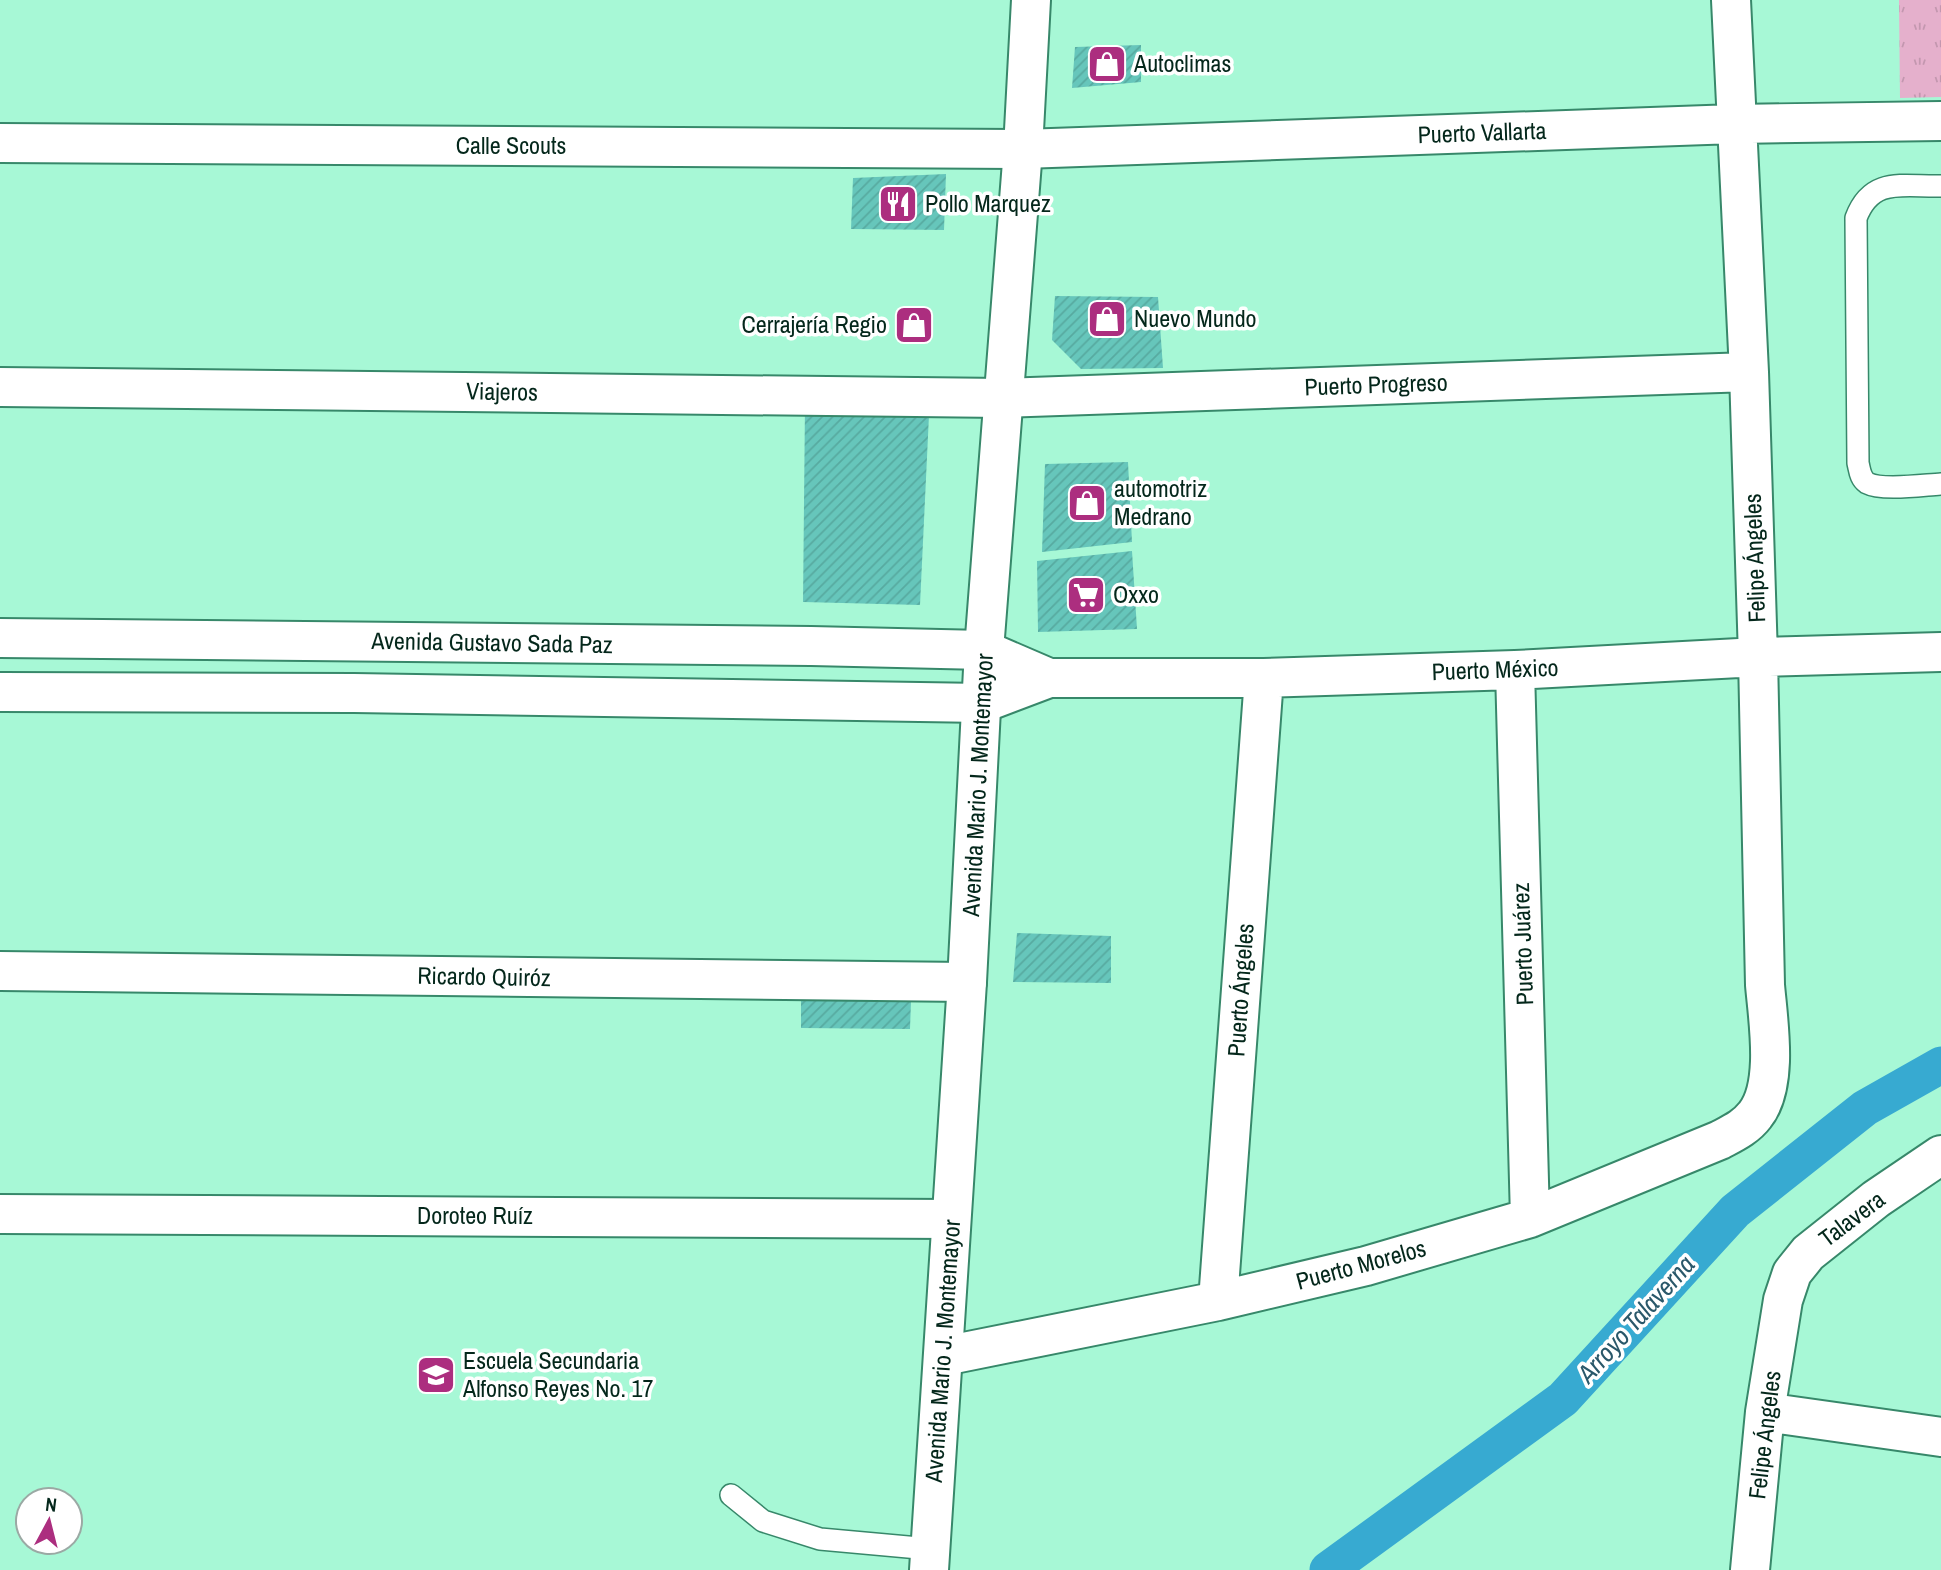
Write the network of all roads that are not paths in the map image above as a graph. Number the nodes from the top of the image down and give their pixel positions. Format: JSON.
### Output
{"nodes":[{"id":1,"x":1031,"y":0,"type":"edge"},
{"id":2,"x":1731,"y":0,"type":"edge"},
{"id":3,"x":1941,"y":121,"type":"edge"},
{"id":4,"x":1735,"y":124,"type":"junction"},
{"id":5,"x":0,"y":143,"type":"edge"},
{"id":6,"x":1023,"y":149,"type":"junction"},
{"id":7,"x":1941,"y":186,"type":"edge"},
{"id":8,"x":1749,"y":372,"type":"junction"},
{"id":9,"x":0,"y":387,"type":"edge"},
{"id":10,"x":1003,"y":398,"type":"junction"},
{"id":11,"x":1941,"y":484,"type":"edge"},
{"id":12,"x":0,"y":638,"type":"edge"},
{"id":13,"x":984,"y":650,"type":"junction"},
{"id":14,"x":1941,"y":652,"type":"edge"},
{"id":15,"x":1759,"y":657,"type":"junction"},
{"id":16,"x":1515,"y":670,"type":"junction"},
{"id":17,"x":1049,"y":678,"type":"junction"},
{"id":18,"x":1264,"y":678,"type":"junction"},
{"id":19,"x":0,"y":692,"type":"edge"},
{"id":20,"x":983,"y":703,"type":"junction"},
{"id":21,"x":0,"y":971,"type":"edge"},
{"id":22,"x":967,"y":982,"type":"junction"},
{"id":23,"x":1757,"y":1114,"type":"joint"},
{"id":24,"x":1941,"y":1155,"type":"edge"},
{"id":25,"x":0,"y":1214,"type":"edge"},
{"id":26,"x":1530,"y":1218,"type":"junction"},
{"id":27,"x":951,"y":1219,"type":"junction"},
{"id":28,"x":1783,"y":1300,"type":"joint"},
{"id":29,"x":1218,"y":1301,"type":"junction"},
{"id":30,"x":943,"y":1356,"type":"junction"},
{"id":31,"x":1765,"y":1412,"type":"junction"},
{"id":32,"x":1941,"y":1437,"type":"edge"},
{"id":33,"x":731,"y":1495,"type":"dead end"},
{"id":34,"x":930,"y":1559,"type":"edge"},
{"id":35,"x":1750,"y":1570,"type":"edge"}],
"edges":[{"from":1,"to":6,"type":"street","name":"Avenida Mario J. Montemayor"},
{"from":2,"to":4,"type":"street","name":"Felipe Ángeles"},
{"from":3,"to":4,"type":"street","name":"Puerto Vallarta"},
{"from":4,"to":6,"type":"street","name":"Puerto Vallarta"},
{"from":4,"to":8,"type":"street","name":"Felipe Ángeles"},
{"from":5,"to":6,"type":"street","name":"Calle Scouts"},
{"from":6,"to":10,"type":"street","name":"Avenida Mario J. Montemayor"},
{"from":7,"to":11,"type":"lane"},
{"from":8,"to":10,"type":"street","name":"Puerto Progreso"},
{"from":8,"to":15,"type":"street","name":"Felipe Ángeles"},
{"from":9,"to":10,"type":"street","name":"Viajeros"},
{"from":10,"to":13,"type":"street","name":"Avenida Mario J. Montemayor"},
{"from":12,"to":13,"type":"street","name":"Avenida Gustavo Sada Paz"},
{"from":13,"to":17,"type":"street","name":"Puerto México"},
{"from":13,"to":20,"type":"street","name":"Avenida Mario J. Montemayor"},
{"from":14,"to":15,"type":"street","name":"Puerto México"},
{"from":15,"to":16,"type":"street","name":"Puerto México"},
{"from":15,"to":23,"type":"street","name":"Felipe Ángeles"},
{"from":16,"to":18,"type":"street","name":"Puerto México"},
{"from":16,"to":26,"type":"street","name":"Puerto Juárez"},
{"from":17,"to":18,"type":"street","name":"Puerto México"},
{"from":17,"to":20,"type":"street","name":"Puerto México"},
{"from":18,"to":29,"type":"street","name":"Puerto Ángeles"},
{"from":19,"to":20,"type":"street"},
{"from":20,"to":22,"type":"street","name":"Avenida Mario J. Montemayor"},
{"from":21,"to":22,"type":"street","name":"Ricardo Quiróz"},
{"from":22,"to":27,"type":"street","name":"Avenida Mario J. Montemayor"},
{"from":23,"to":26,"type":"street","name":"Puerto Morelos"},
{"from":24,"to":28,"type":"street","name":"Talavera"},
{"from":25,"to":27,"type":"street","name":"Doroteo Ruíz"},
{"from":26,"to":29,"type":"street","name":"Puerto Morelos"},
{"from":27,"to":30,"type":"street","name":"Avenida Mario J. Montemayor"},
{"from":28,"to":31,"type":"street","name":"Felipe Ángeles"},
{"from":29,"to":30,"type":"street","name":"Puerto Morelos"},
{"from":30,"to":34,"type":"street","name":"Avenida Mario J. Montemayor"},
{"from":31,"to":32,"type":"street"},
{"from":31,"to":35,"type":"street","name":"Felipe Ángeles"},
{"from":33,"to":34,"type":"lane"}]}
